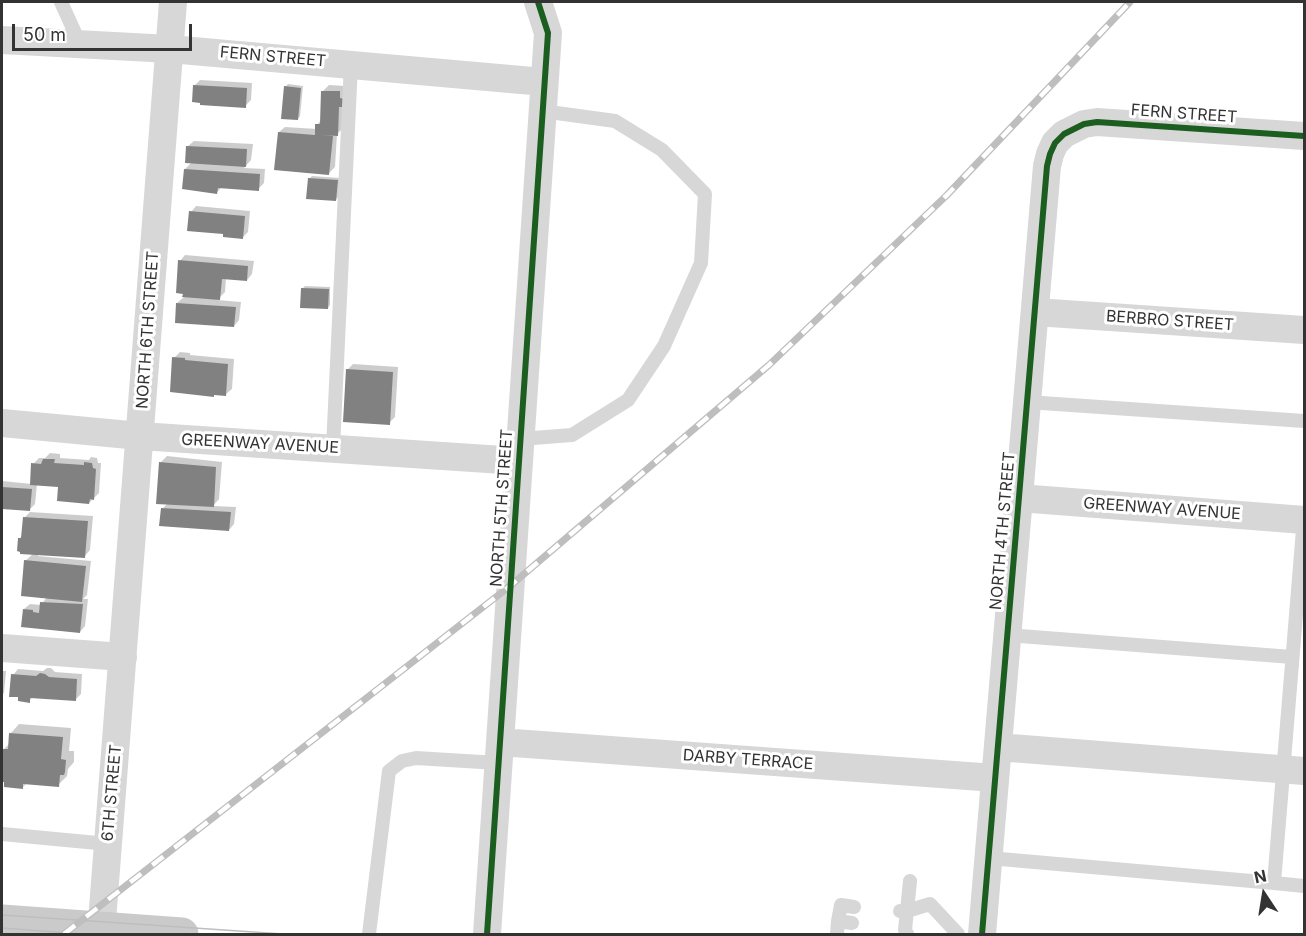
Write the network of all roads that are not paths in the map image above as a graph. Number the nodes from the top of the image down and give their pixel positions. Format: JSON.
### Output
{"nodes":[{"id":1,"x":61,"y":2,"type":"edge"},
{"id":2,"x":173,"y":2,"type":"edge"},
{"id":3,"x":538,"y":2,"type":"edge"},
{"id":4,"x":2,"y":40,"type":"edge"},
{"id":5,"x":80,"y":44,"type":"junction"},
{"id":6,"x":170,"y":49,"type":"junction"},
{"id":7,"x":351,"y":64,"type":"junction"},
{"id":8,"x":544,"y":82,"type":"junction"},
{"id":9,"x":542,"y":111,"type":"junction"},
{"id":10,"x":1064,"y":134,"type":"joint"},
{"id":11,"x":1305,"y":136,"type":"edge"},
{"id":12,"x":1035,"y":312,"type":"junction"},
{"id":13,"x":1305,"y":330,"type":"edge"},
{"id":14,"x":1027,"y":402,"type":"junction"},
{"id":15,"x":1305,"y":421,"type":"edge"},
{"id":16,"x":2,"y":423,"type":"edge"},
{"id":17,"x":140,"y":436,"type":"junction"},
{"id":18,"x":333,"y":448,"type":"junction"},
{"id":19,"x":519,"y":450,"type":"junction"},
{"id":20,"x":1019,"y":498,"type":"junction"},
{"id":21,"x":1305,"y":509,"type":"edge"},
{"id":22,"x":1304,"y":520,"type":"edge"},
{"id":23,"x":1007,"y":635,"type":"junction"},
{"id":24,"x":2,"y":648,"type":"edge"},
{"id":25,"x":123,"y":657,"type":"junction"},
{"id":26,"x":1292,"y":657,"type":"junction"},
{"id":27,"x":998,"y":747,"type":"junction"},
{"id":28,"x":499,"y":752,"type":"junction"},
{"id":29,"x":1293,"y":770,"type":"edge"},
{"id":30,"x":995,"y":778,"type":"junction"},
{"id":31,"x":2,"y":834,"type":"edge"},
{"id":32,"x":108,"y":844,"type":"junction"},
{"id":33,"x":988,"y":858,"type":"junction"},
{"id":34,"x":910,"y":881,"type":"dead end"},
{"id":35,"x":1274,"y":883,"type":"junction"},
{"id":36,"x":1305,"y":886,"type":"edge"},
{"id":37,"x":854,"y":907,"type":"dead end"},
{"id":38,"x":904,"y":911,"type":"junction"},
{"id":39,"x":2,"y":921,"type":"edge"},
{"id":40,"x":842,"y":926,"type":"edge"},
{"id":41,"x":903,"y":931,"type":"edge"},
{"id":42,"x":101,"y":932,"type":"edge"},
{"id":43,"x":182,"y":934,"type":"edge"},
{"id":44,"x":369,"y":934,"type":"edge"},
{"id":45,"x":487,"y":934,"type":"edge"},
{"id":46,"x":958,"y":934,"type":"edge"},
{"id":47,"x":982,"y":934,"type":"edge"}],
"edges":[{"from":1,"to":5,"type":"lane"},
{"from":2,"to":6,"type":"street","name":"NORTH 6TH STREET"},
{"from":3,"to":8,"type":"street","name":"NORTH 5TH STREET"},
{"from":4,"to":5,"type":"street","name":"FERN STREET"},
{"from":5,"to":6,"type":"street","name":"FERN STREET"},
{"from":6,"to":7,"type":"street","name":"FERN STREET"},
{"from":6,"to":17,"type":"street","name":"NORTH 6TH STREET"},
{"from":7,"to":8,"type":"street","name":"FERN STREET"},
{"from":7,"to":18,"type":"lane"},
{"from":8,"to":9,"type":"street","name":"NORTH 5TH STREET"},
{"from":9,"to":19,"type":"street","name":"NORTH 5TH STREET"},
{"from":9,"to":19,"type":"lane"},
{"from":10,"to":11,"type":"street","name":"FERN STREET"},
{"from":10,"to":12,"type":"street","name":"NORTH 4TH STREET"},
{"from":12,"to":13,"type":"street","name":"BERBRO STREET"},
{"from":12,"to":14,"type":"street","name":"NORTH 4TH STREET"},
{"from":14,"to":15,"type":"lane"},
{"from":14,"to":20,"type":"street","name":"NORTH 4TH STREET"},
{"from":16,"to":17,"type":"street","name":"GREENWAY AVENUE"},
{"from":17,"to":18,"type":"street","name":"GREENWAY AVENUE"},
{"from":17,"to":25,"type":"street","name":"NORTH 6TH STREET"},
{"from":18,"to":19,"type":"street","name":"GREENWAY AVENUE"},
{"from":19,"to":28,"type":"street","name":"NORTH 5TH STREET"},
{"from":20,"to":22,"type":"street","name":"GREENWAY AVENUE"},
{"from":20,"to":23,"type":"street","name":"NORTH 4TH STREET"},
{"from":21,"to":22,"type":"lane"},
{"from":22,"to":26,"type":"lane"},
{"from":23,"to":26,"type":"lane"},
{"from":23,"to":27,"type":"street","name":"NORTH 4TH STREET"},
{"from":24,"to":25,"type":"street"},
{"from":25,"to":32,"type":"street","name":"6TH STREET"},
{"from":26,"to":29,"type":"lane"},
{"from":27,"to":29,"type":"street"},
{"from":27,"to":30,"type":"street","name":"NORTH 4TH STREET"},
{"from":28,"to":30,"type":"street","name":"DARBY TERRACE"},
{"from":28,"to":44,"type":"lane"},
{"from":28,"to":45,"type":"street","name":"NORTH 5TH STREET"},
{"from":29,"to":35,"type":"lane"},
{"from":30,"to":33,"type":"street","name":"NORTH 4TH STREET"},
{"from":31,"to":32,"type":"lane"},
{"from":32,"to":42,"type":"street","name":"6TH STREET"},
{"from":33,"to":35,"type":"lane"},
{"from":33,"to":47,"type":"street","name":"NORTH 4TH STREET"},
{"from":34,"to":38,"type":"lane"},
{"from":35,"to":36,"type":"lane"},
{"from":37,"to":40,"type":"lane"},
{"from":38,"to":41,"type":"lane"},
{"from":38,"to":46,"type":"lane"},
{"from":39,"to":42,"type":"main road"},
{"from":42,"to":43,"type":"main road"}]}
